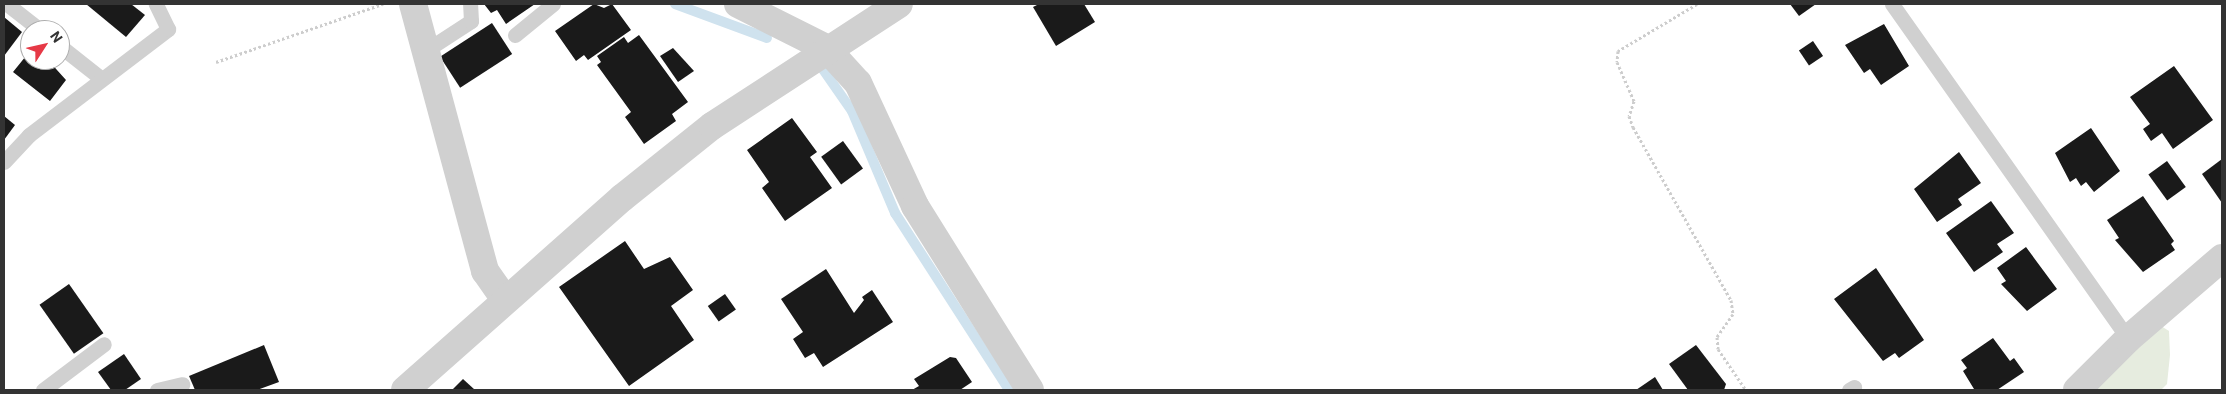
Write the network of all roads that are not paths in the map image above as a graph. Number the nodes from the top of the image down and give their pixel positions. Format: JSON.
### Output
{"nodes":[{"id":1,"x":7,"y":4,"type":"edge"},
{"id":2,"x":156,"y":4,"type":"edge"},
{"id":3,"x":413,"y":4,"type":"edge"},
{"id":4,"x":470,"y":4,"type":"edge"},
{"id":5,"x":554,"y":4,"type":"edge"},
{"id":6,"x":738,"y":4,"type":"edge"},
{"id":7,"x":899,"y":4,"type":"edge"},
{"id":8,"x":1892,"y":4,"type":"edge"},
{"id":9,"x":27,"y":20,"type":"edge"},
{"id":10,"x":515,"y":35,"type":"dead end"},
{"id":11,"x":826,"y":48,"type":"junction"},
{"id":12,"x":425,"y":51,"type":"junction"},
{"id":13,"x":70,"y":54,"type":"edge"},
{"id":14,"x":102,"y":79,"type":"junction"},
{"id":15,"x":4,"y":162,"type":"edge"},
{"id":16,"x":2222,"y":258,"type":"edge"},
{"id":17,"x":505,"y":300,"type":"junction"},
{"id":18,"x":2128,"y":339,"type":"junction"},
{"id":19,"x":104,"y":344,"type":"dead end"},
{"id":20,"x":182,"y":384,"type":"dead end"},
{"id":21,"x":43,"y":390,"type":"edge"},
{"id":22,"x":157,"y":390,"type":"edge"},
{"id":23,"x":405,"y":390,"type":"edge"},
{"id":24,"x":1030,"y":390,"type":"edge"},
{"id":25,"x":2077,"y":390,"type":"edge"}],
"edges":[{"from":1,"to":9,"type":"lane"},
{"from":2,"to":14,"type":"lane"},
{"from":3,"to":12,"type":"street"},
{"from":4,"to":12,"type":"lane"},
{"from":5,"to":10,"type":"lane"},
{"from":6,"to":11,"type":"street"},
{"from":7,"to":11,"type":"street"},
{"from":8,"to":18,"type":"lane"},
{"from":11,"to":17,"type":"street"},
{"from":11,"to":24,"type":"street"},
{"from":12,"to":17,"type":"street"},
{"from":13,"to":14,"type":"lane"},
{"from":14,"to":15,"type":"lane"},
{"from":16,"to":18,"type":"street"},
{"from":17,"to":23,"type":"street"},
{"from":18,"to":25,"type":"street"},
{"from":19,"to":21,"type":"lane"},
{"from":20,"to":22,"type":"lane"}]}
